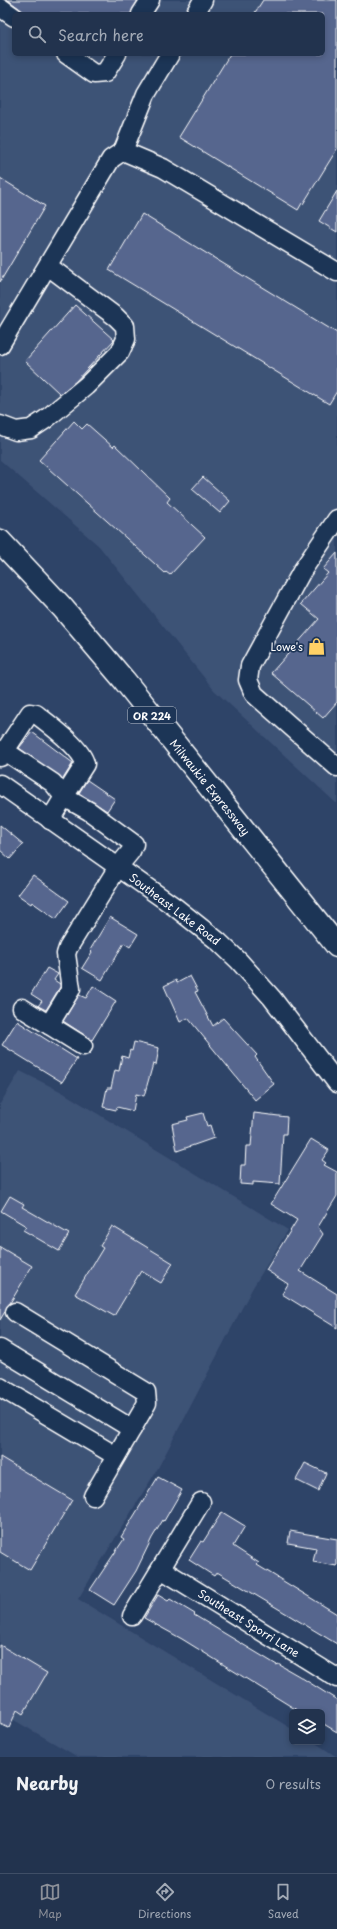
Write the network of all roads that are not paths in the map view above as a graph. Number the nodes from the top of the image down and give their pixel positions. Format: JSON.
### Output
{"nodes":[{"id":1,"x":150,"y":0,"type":"edge"},
{"id":2,"x":203,"y":0,"type":"edge"},
{"id":3,"x":0,"y":8,"type":"edge"},
{"id":4,"x":142,"y":12,"type":"edge"},
{"id":5,"x":196,"y":12,"type":"edge"},
{"id":6,"x":12,"y":16,"type":"edge"},
{"id":7,"x":69,"y":56,"type":"edge"},
{"id":8,"x":116,"y":56,"type":"edge"},
{"id":9,"x":169,"y":56,"type":"edge"},
{"id":10,"x":123,"y":151,"type":"junction"},
{"id":11,"x":48,"y":266,"type":"junction"},
{"id":12,"x":337,"y":272,"type":"edge"},
{"id":13,"x":0,"y":345,"type":"edge"},
{"id":14,"x":0,"y":425,"type":"edge"},
{"id":15,"x":337,"y":519,"type":"edge"},
{"id":16,"x":0,"y":541,"type":"edge"},
{"id":17,"x":3,"y":755,"type":"edge"},
{"id":18,"x":337,"y":767,"type":"edge"},
{"id":19,"x":0,"y":784,"type":"edge"},
{"id":20,"x":64,"y":797,"type":"junction"},
{"id":21,"x":50,"y":820,"type":"junction"},
{"id":22,"x":118,"y":867,"type":"junction"},
{"id":23,"x":337,"y":946,"type":"edge"},
{"id":24,"x":22,"y":1008,"type":"dead end"},
{"id":25,"x":49,"y":1025,"type":"junction"},
{"id":26,"x":83,"y":1046,"type":"dead end"},
{"id":27,"x":337,"y":1082,"type":"edge"},
{"id":28,"x":15,"y":1312,"type":"dead end"},
{"id":29,"x":0,"y":1349,"type":"edge"},
{"id":30,"x":0,"y":1387,"type":"edge"},
{"id":31,"x":132,"y":1429,"type":"junction"},
{"id":32,"x":116,"y":1456,"type":"junction"},
{"id":33,"x":93,"y":1496,"type":"dead end"},
{"id":34,"x":201,"y":1502,"type":"dead end"},
{"id":35,"x":161,"y":1569,"type":"junction"},
{"id":36,"x":132,"y":1616,"type":"dead end"},
{"id":37,"x":337,"y":1678,"type":"edge"}],
"edges":[{"from":1,"to":4,"type":"street"},
{"from":2,"to":5,"type":"street"},
{"from":3,"to":6,"type":"street"},
{"from":7,"to":8,"type":"street"},
{"from":9,"to":10,"type":"street"},
{"from":10,"to":11,"type":"street"},
{"from":10,"to":12,"type":"street"},
{"from":11,"to":13,"type":"street"},
{"from":11,"to":14,"type":"street"},
{"from":15,"to":18,"type":"street"},
{"from":16,"to":23,"type":"highway","name":"Milwaukie Expressway","number":"OR 224"},
{"from":17,"to":20,"type":"street"},
{"from":17,"to":20,"type":"street"},
{"from":19,"to":21,"type":"street","name":"Southeast Lake Road"},
{"from":20,"to":21,"type":"street"},
{"from":20,"to":22,"type":"street"},
{"from":21,"to":22,"type":"street","name":"Southeast Lake Road"},
{"from":22,"to":25,"type":"street"},
{"from":22,"to":27,"type":"street","name":"Southeast Lake Road"},
{"from":24,"to":25,"type":"street"},
{"from":25,"to":26,"type":"street"},
{"from":28,"to":31,"type":"street"},
{"from":29,"to":31,"type":"street"},
{"from":30,"to":32,"type":"street"},
{"from":31,"to":32,"type":"street"},
{"from":32,"to":33,"type":"street"},
{"from":34,"to":35,"type":"street"},
{"from":35,"to":36,"type":"street"},
{"from":35,"to":37,"type":"street","name":"Southeast Sporri Lane"}]}
